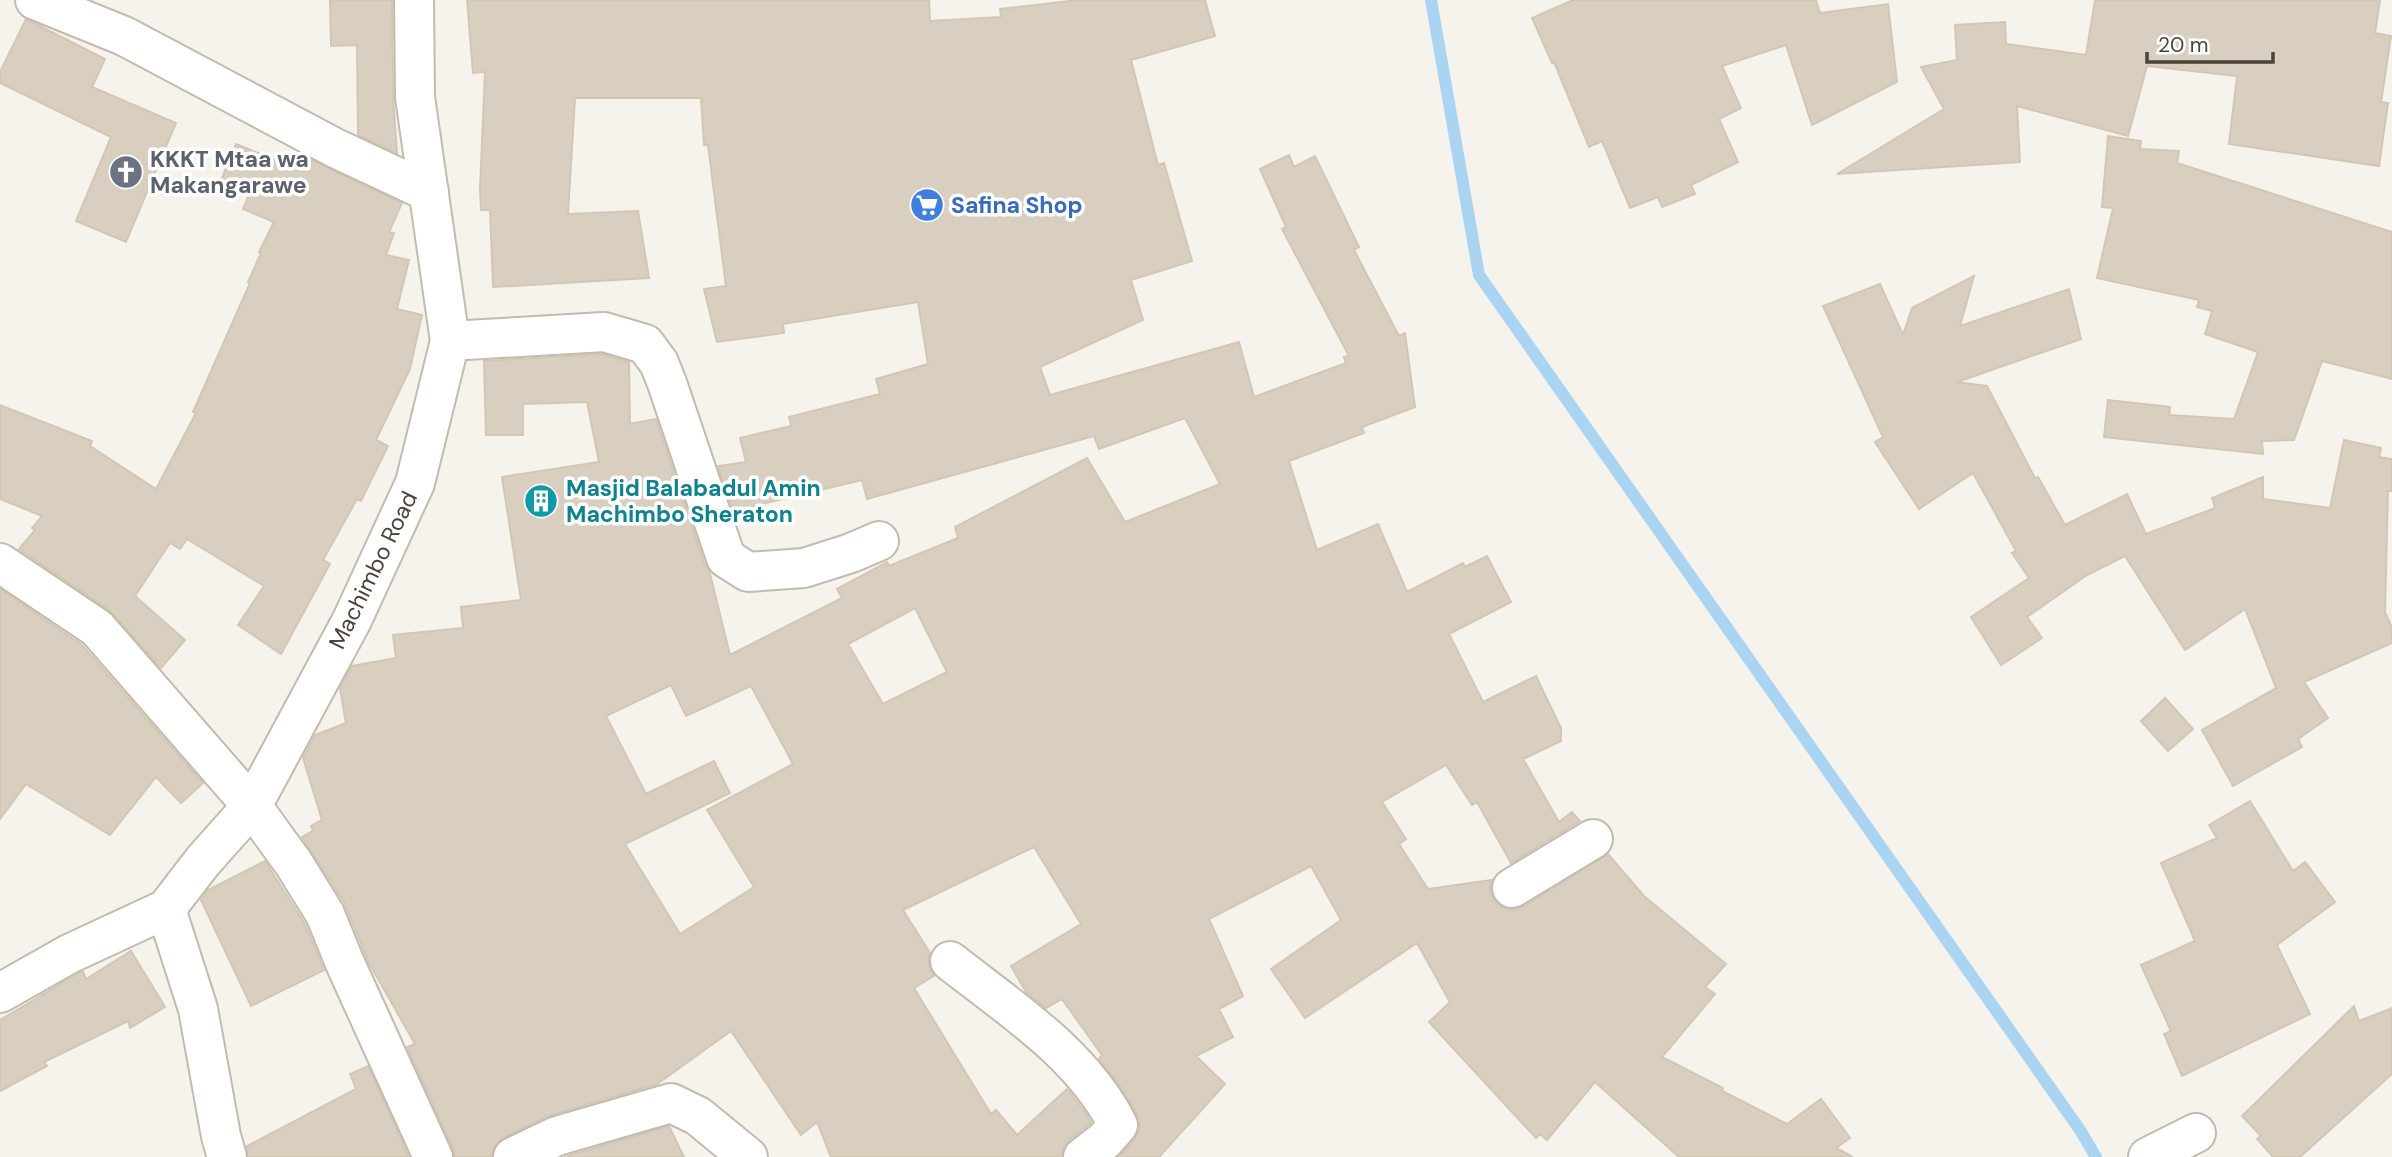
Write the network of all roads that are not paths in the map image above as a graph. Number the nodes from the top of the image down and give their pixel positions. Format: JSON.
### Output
{"nodes":[{"id":1,"x":35,"y":0,"type":"edge"},
{"id":2,"x":414,"y":0,"type":"edge"},
{"id":3,"x":429,"y":192,"type":"junction"},
{"id":4,"x":450,"y":341,"type":"junction"},
{"id":5,"x":878,"y":541,"type":"dead end"},
{"id":6,"x":0,"y":563,"type":"edge"},
{"id":7,"x":252,"y":806,"type":"junction"},
{"id":8,"x":1593,"y":839,"type":"dead end"},
{"id":9,"x":1512,"y":888,"type":"dead end"},
{"id":10,"x":166,"y":909,"type":"junction"},
{"id":11,"x":950,"y":961,"type":"dead end"},
{"id":12,"x":0,"y":993,"type":"edge"},
{"id":13,"x":2196,"y":1133,"type":"dead end"},
{"id":14,"x":227,"y":1157,"type":"edge"},
{"id":15,"x":433,"y":1157,"type":"edge"},
{"id":16,"x":513,"y":1157,"type":"edge"},
{"id":17,"x":748,"y":1157,"type":"edge"},
{"id":18,"x":1083,"y":1157,"type":"edge"},
{"id":19,"x":2148,"y":1157,"type":"edge"}],
"edges":[{"from":1,"to":3,"type":"street"},
{"from":2,"to":3,"type":"street","name":"Machimbo Road"},
{"from":3,"to":4,"type":"street","name":"Machimbo Road"},
{"from":4,"to":5,"type":"street"},
{"from":4,"to":7,"type":"street","name":"Machimbo Road"},
{"from":6,"to":7,"type":"street"},
{"from":7,"to":10,"type":"street","name":"Machimbo Road"},
{"from":7,"to":15,"type":"street"},
{"from":8,"to":9,"type":"street"},
{"from":10,"to":12,"type":"street","name":"Machimbo Road"},
{"from":10,"to":14,"type":"street"},
{"from":11,"to":18,"type":"street"},
{"from":13,"to":19,"type":"street"},
{"from":16,"to":17,"type":"street"}]}
